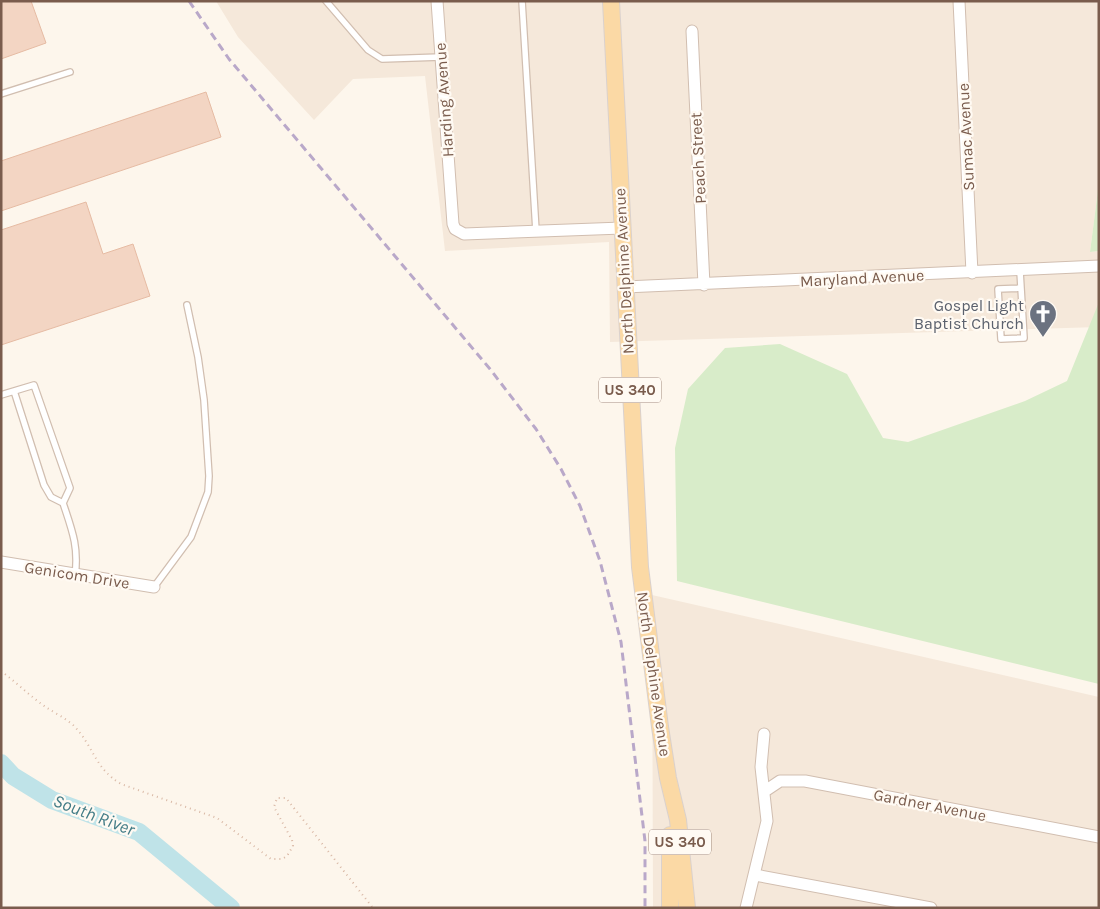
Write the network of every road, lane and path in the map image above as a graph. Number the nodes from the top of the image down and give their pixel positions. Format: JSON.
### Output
{"nodes":[{"id":1,"x":326,"y":1,"type":"edge"},
{"id":2,"x":437,"y":1,"type":"edge"},
{"id":3,"x":522,"y":1,"type":"edge"},
{"id":4,"x":611,"y":1,"type":"edge"},
{"id":5,"x":959,"y":1,"type":"edge"},
{"id":6,"x":692,"y":31,"type":"dead end"},
{"id":7,"x":441,"y":57,"type":"junction"},
{"id":8,"x":70,"y":72,"type":"dead end"},
{"id":9,"x":1,"y":94,"type":"edge"},
{"id":10,"x":622,"y":228,"type":"junction"},
{"id":11,"x":536,"y":230,"type":"junction"},
{"id":12,"x":1099,"y":266,"type":"edge"},
{"id":13,"x":1020,"y":271,"type":"junction"},
{"id":14,"x":972,"y":273,"type":"junction"},
{"id":15,"x":704,"y":284,"type":"junction"},
{"id":16,"x":625,"y":287,"type":"junction"},
{"id":17,"x":1021,"y":288,"type":"junction"},
{"id":18,"x":187,"y":305,"type":"dead end"},
{"id":19,"x":14,"y":391,"type":"junction"},
{"id":20,"x":1,"y":395,"type":"edge"},
{"id":21,"x":63,"y":503,"type":"junction"},
{"id":22,"x":1,"y":562,"type":"edge"},
{"id":23,"x":75,"y":576,"type":"junction"},
{"id":24,"x":154,"y":587,"type":"joint"},
{"id":25,"x":1,"y":671,"type":"edge"},
{"id":26,"x":764,"y":734,"type":"dead end"},
{"id":27,"x":668,"y":778,"type":"junction"},
{"id":28,"x":765,"y":791,"type":"junction"},
{"id":29,"x":1099,"y":837,"type":"edge"},
{"id":30,"x":754,"y":875,"type":"junction"},
{"id":31,"x":373,"y":908,"type":"edge"},
{"id":32,"x":670,"y":908,"type":"edge"},
{"id":33,"x":687,"y":908,"type":"edge"},
{"id":34,"x":746,"y":908,"type":"edge"},
{"id":35,"x":931,"y":908,"type":"edge"}],
"edges":[{"from":1,"to":7,"type":"lane"},
{"from":2,"to":7,"type":"street","name":"Harding Avenue"},
{"from":3,"to":11,"type":"lane"},
{"from":4,"to":10,"type":"main road","name":"North Delphine Avenue","number":"US 340"},
{"from":5,"to":14,"type":"street","name":"Sumac Avenue"},
{"from":6,"to":15,"type":"street","name":"Peach Street"},
{"from":7,"to":11,"type":"street","name":"Harding Avenue"},
{"from":8,"to":9,"type":"lane"},
{"from":10,"to":11,"type":"street"},
{"from":10,"to":16,"type":"main road","name":"North Delphine Avenue","number":"US 340"},
{"from":12,"to":13,"type":"street","name":"Maryland Avenue"},
{"from":13,"to":14,"type":"street","name":"Maryland Avenue"},
{"from":13,"to":17,"type":"lane"},
{"from":14,"to":15,"type":"street","name":"Maryland Avenue"},
{"from":15,"to":16,"type":"street","name":"Maryland Avenue"},
{"from":16,"to":27,"type":"main road","name":"North Delphine Avenue","number":"US 340"},
{"from":17,"to":17,"type":"lane"},
{"from":18,"to":24,"type":"lane"},
{"from":19,"to":20,"type":"lane"},
{"from":19,"to":21,"type":"lane"},
{"from":19,"to":21,"type":"lane"},
{"from":21,"to":23,"type":"lane"},
{"from":22,"to":23,"type":"street","name":"Genicom Drive"},
{"from":23,"to":24,"type":"street","name":"Genicom Drive"},
{"from":25,"to":31,"type":"path"},
{"from":26,"to":28,"type":"street"},
{"from":27,"to":32,"type":"main road","name":"North Delphine Avenue","number":"US 340"},
{"from":27,"to":33,"type":"main road","name":"North Delphine Avenue","number":"US 340"},
{"from":28,"to":29,"type":"street","name":"Gardner Avenue"},
{"from":28,"to":30,"type":"street"},
{"from":30,"to":34,"type":"street"},
{"from":30,"to":35,"type":"street"}]}
